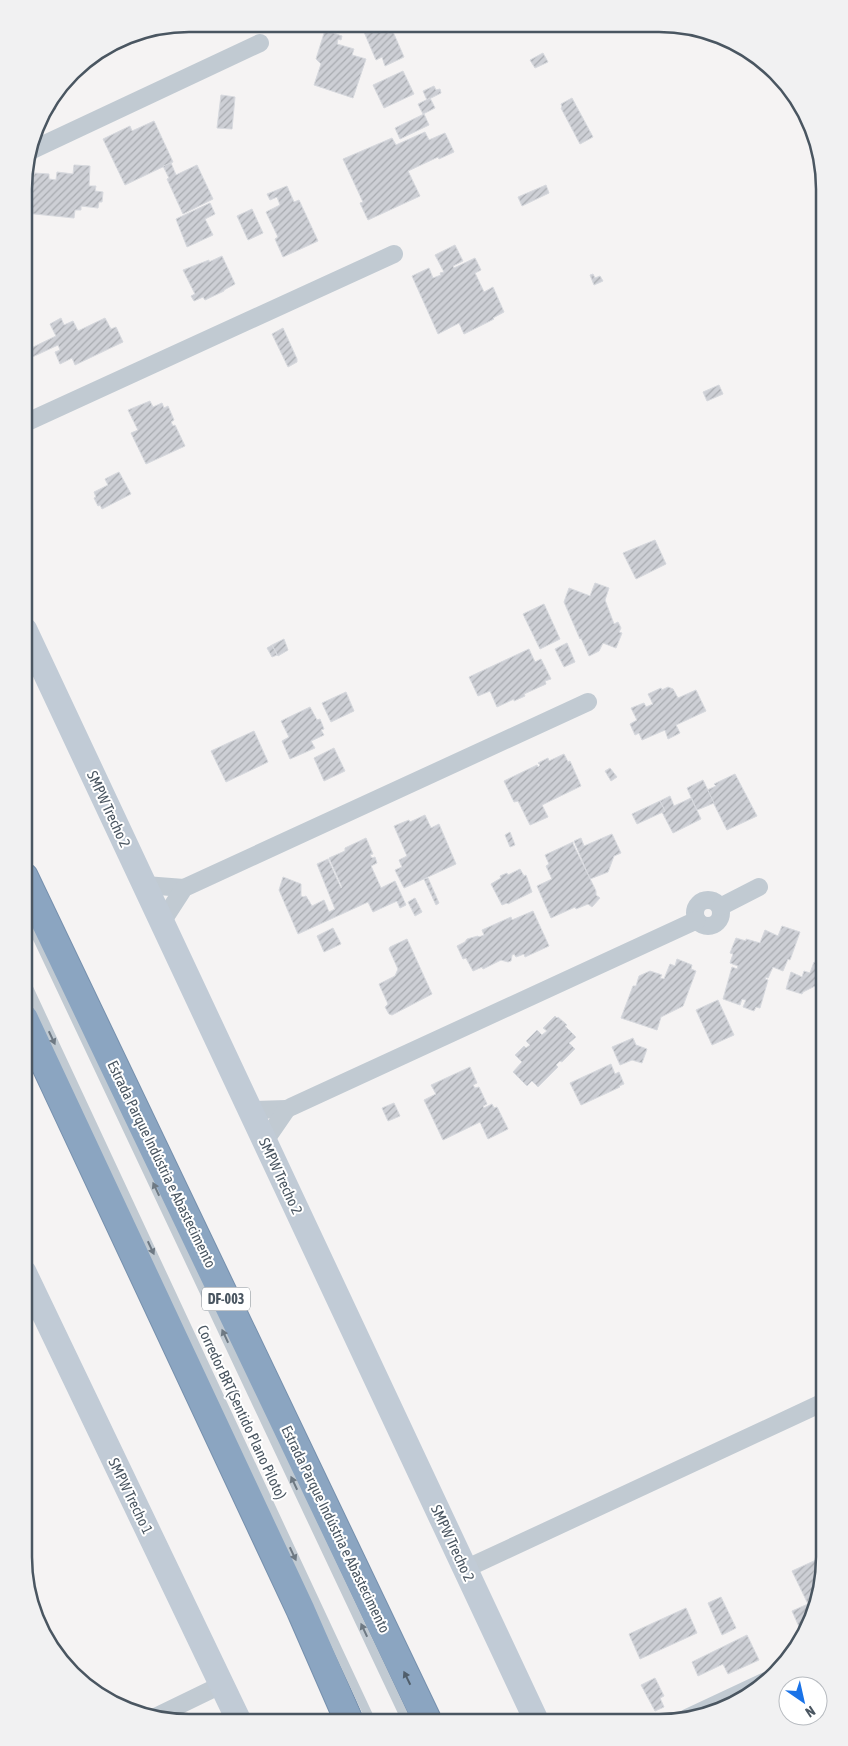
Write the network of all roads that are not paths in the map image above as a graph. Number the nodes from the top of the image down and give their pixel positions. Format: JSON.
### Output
{"nodes":[{"id":1,"x":260,"y":43,"type":"dead end"},
{"id":2,"x":39,"y":147,"type":"edge"},
{"id":3,"x":394,"y":254,"type":"dead end"},
{"id":4,"x":33,"y":419,"type":"edge"},
{"id":5,"x":33,"y":646,"type":"edge"},
{"id":6,"x":588,"y":702,"type":"dead end"},
{"id":7,"x":145,"y":885,"type":"junction"},
{"id":8,"x":759,"y":887,"type":"dead end"},
{"id":9,"x":184,"y":888,"type":"junction"},
{"id":10,"x":32,"y":895,"type":"edge"},
{"id":11,"x":162,"y":922,"type":"junction"},
{"id":12,"x":32,"y":928,"type":"edge"},
{"id":13,"x":32,"y":996,"type":"edge"},
{"id":14,"x":32,"y":1037,"type":"edge"},
{"id":15,"x":287,"y":1109,"type":"junction"},
{"id":16,"x":251,"y":1110,"type":"junction"},
{"id":17,"x":265,"y":1141,"type":"junction"},
{"id":18,"x":32,"y":1297,"type":"edge"},
{"id":19,"x":815,"y":1406,"type":"edge"},
{"id":20,"x":465,"y":1569,"type":"junction"},
{"id":21,"x":221,"y":1685,"type":"junction"},
{"id":22,"x":166,"y":1711,"type":"edge"},
{"id":23,"x":235,"y":1714,"type":"edge"},
{"id":24,"x":347,"y":1714,"type":"edge"},
{"id":25,"x":368,"y":1714,"type":"edge"},
{"id":26,"x":403,"y":1714,"type":"edge"},
{"id":27,"x":424,"y":1714,"type":"edge"},
{"id":28,"x":533,"y":1714,"type":"edge"}],
"edges":[{"from":1,"to":2,"type":"street"},
{"from":3,"to":4,"type":"street"},
{"from":5,"to":7,"type":"street","name":"SMPW Trecho 2"},
{"from":6,"to":9,"type":"street"},
{"from":7,"to":9,"type":"street"},
{"from":7,"to":11,"type":"street","name":"SMPW Trecho 2"},
{"from":8,"to":15,"type":"street"},
{"from":9,"to":11,"type":"street"},
{"from":27,"to":10,"type":"highway","name":"Estrada Parque Indústria e Abastecimento","number":"DF-003","one_way":true},
{"from":11,"to":16,"type":"street","name":"SMPW Trecho 2"},
{"from":26,"to":12,"type":"lane","one_way":true},
{"from":13,"to":25,"type":"lane","name":"Corredor BRT(Sentido Plano Piloto)","one_way":true},
{"from":14,"to":24,"type":"highway"},
{"from":15,"to":16,"type":"street"},
{"from":15,"to":17,"type":"street"},
{"from":16,"to":17,"type":"street","name":"SMPW Trecho 2"},
{"from":17,"to":20,"type":"street","name":"SMPW Trecho 2"},
{"from":18,"to":21,"type":"street","name":"SMPW Trecho 1"},
{"from":19,"to":20,"type":"street"},
{"from":20,"to":28,"type":"street","name":"SMPW Trecho 2"},
{"from":21,"to":22,"type":"street"},
{"from":21,"to":23,"type":"street","name":"SMPW Trecho 1"}]}
